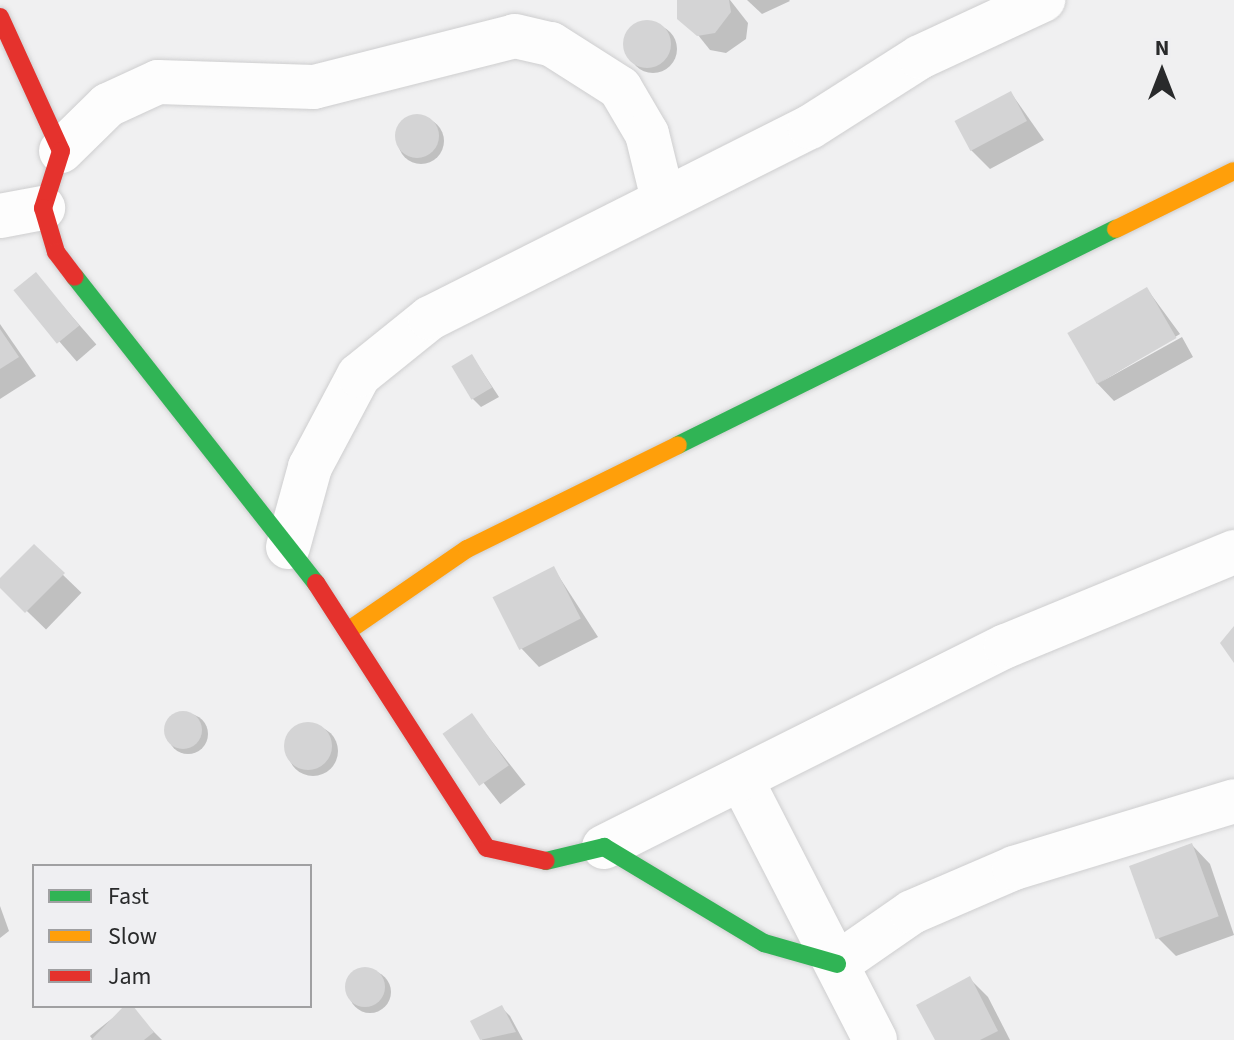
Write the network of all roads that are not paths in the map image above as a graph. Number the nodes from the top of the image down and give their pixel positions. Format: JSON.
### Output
{"nodes":[{"id":1,"x":1043,"y":0,"type":"edge"},
{"id":2,"x":0,"y":17,"type":"edge"},
{"id":3,"x":61,"y":151,"type":"junction"},
{"id":4,"x":1234,"y":171,"type":"edge"},
{"id":5,"x":663,"y":199,"type":"junction"},
{"id":6,"x":43,"y":208,"type":"junction"},
{"id":7,"x":0,"y":216,"type":"edge"},
{"id":8,"x":288,"y":547,"type":"junction"},
{"id":9,"x":1234,"y":552,"type":"edge"},
{"id":10,"x":352,"y":628,"type":"junction"},
{"id":11,"x":741,"y":779,"type":"junction"},
{"id":12,"x":1234,"y":801,"type":"edge"},
{"id":13,"x":604,"y":847,"type":"junction"},
{"id":14,"x":837,"y":964,"type":"junction"},
{"id":15,"x":875,"y":1040,"type":"edge"}],
"edges":[{"from":1,"to":5,"type":"street"},
{"from":2,"to":3,"type":"street"},
{"from":3,"to":5,"type":"street"},
{"from":3,"to":6,"type":"street"},
{"from":4,"to":10,"type":"street"},
{"from":5,"to":8,"type":"street"},
{"from":6,"to":7,"type":"street"},
{"from":6,"to":8,"type":"street"},
{"from":8,"to":10,"type":"street"},
{"from":9,"to":11,"type":"street"},
{"from":10,"to":13,"type":"street"},
{"from":11,"to":13,"type":"street"},
{"from":11,"to":14,"type":"street"},
{"from":12,"to":14,"type":"street"},
{"from":13,"to":14,"type":"street"},
{"from":14,"to":15,"type":"street"}]}
